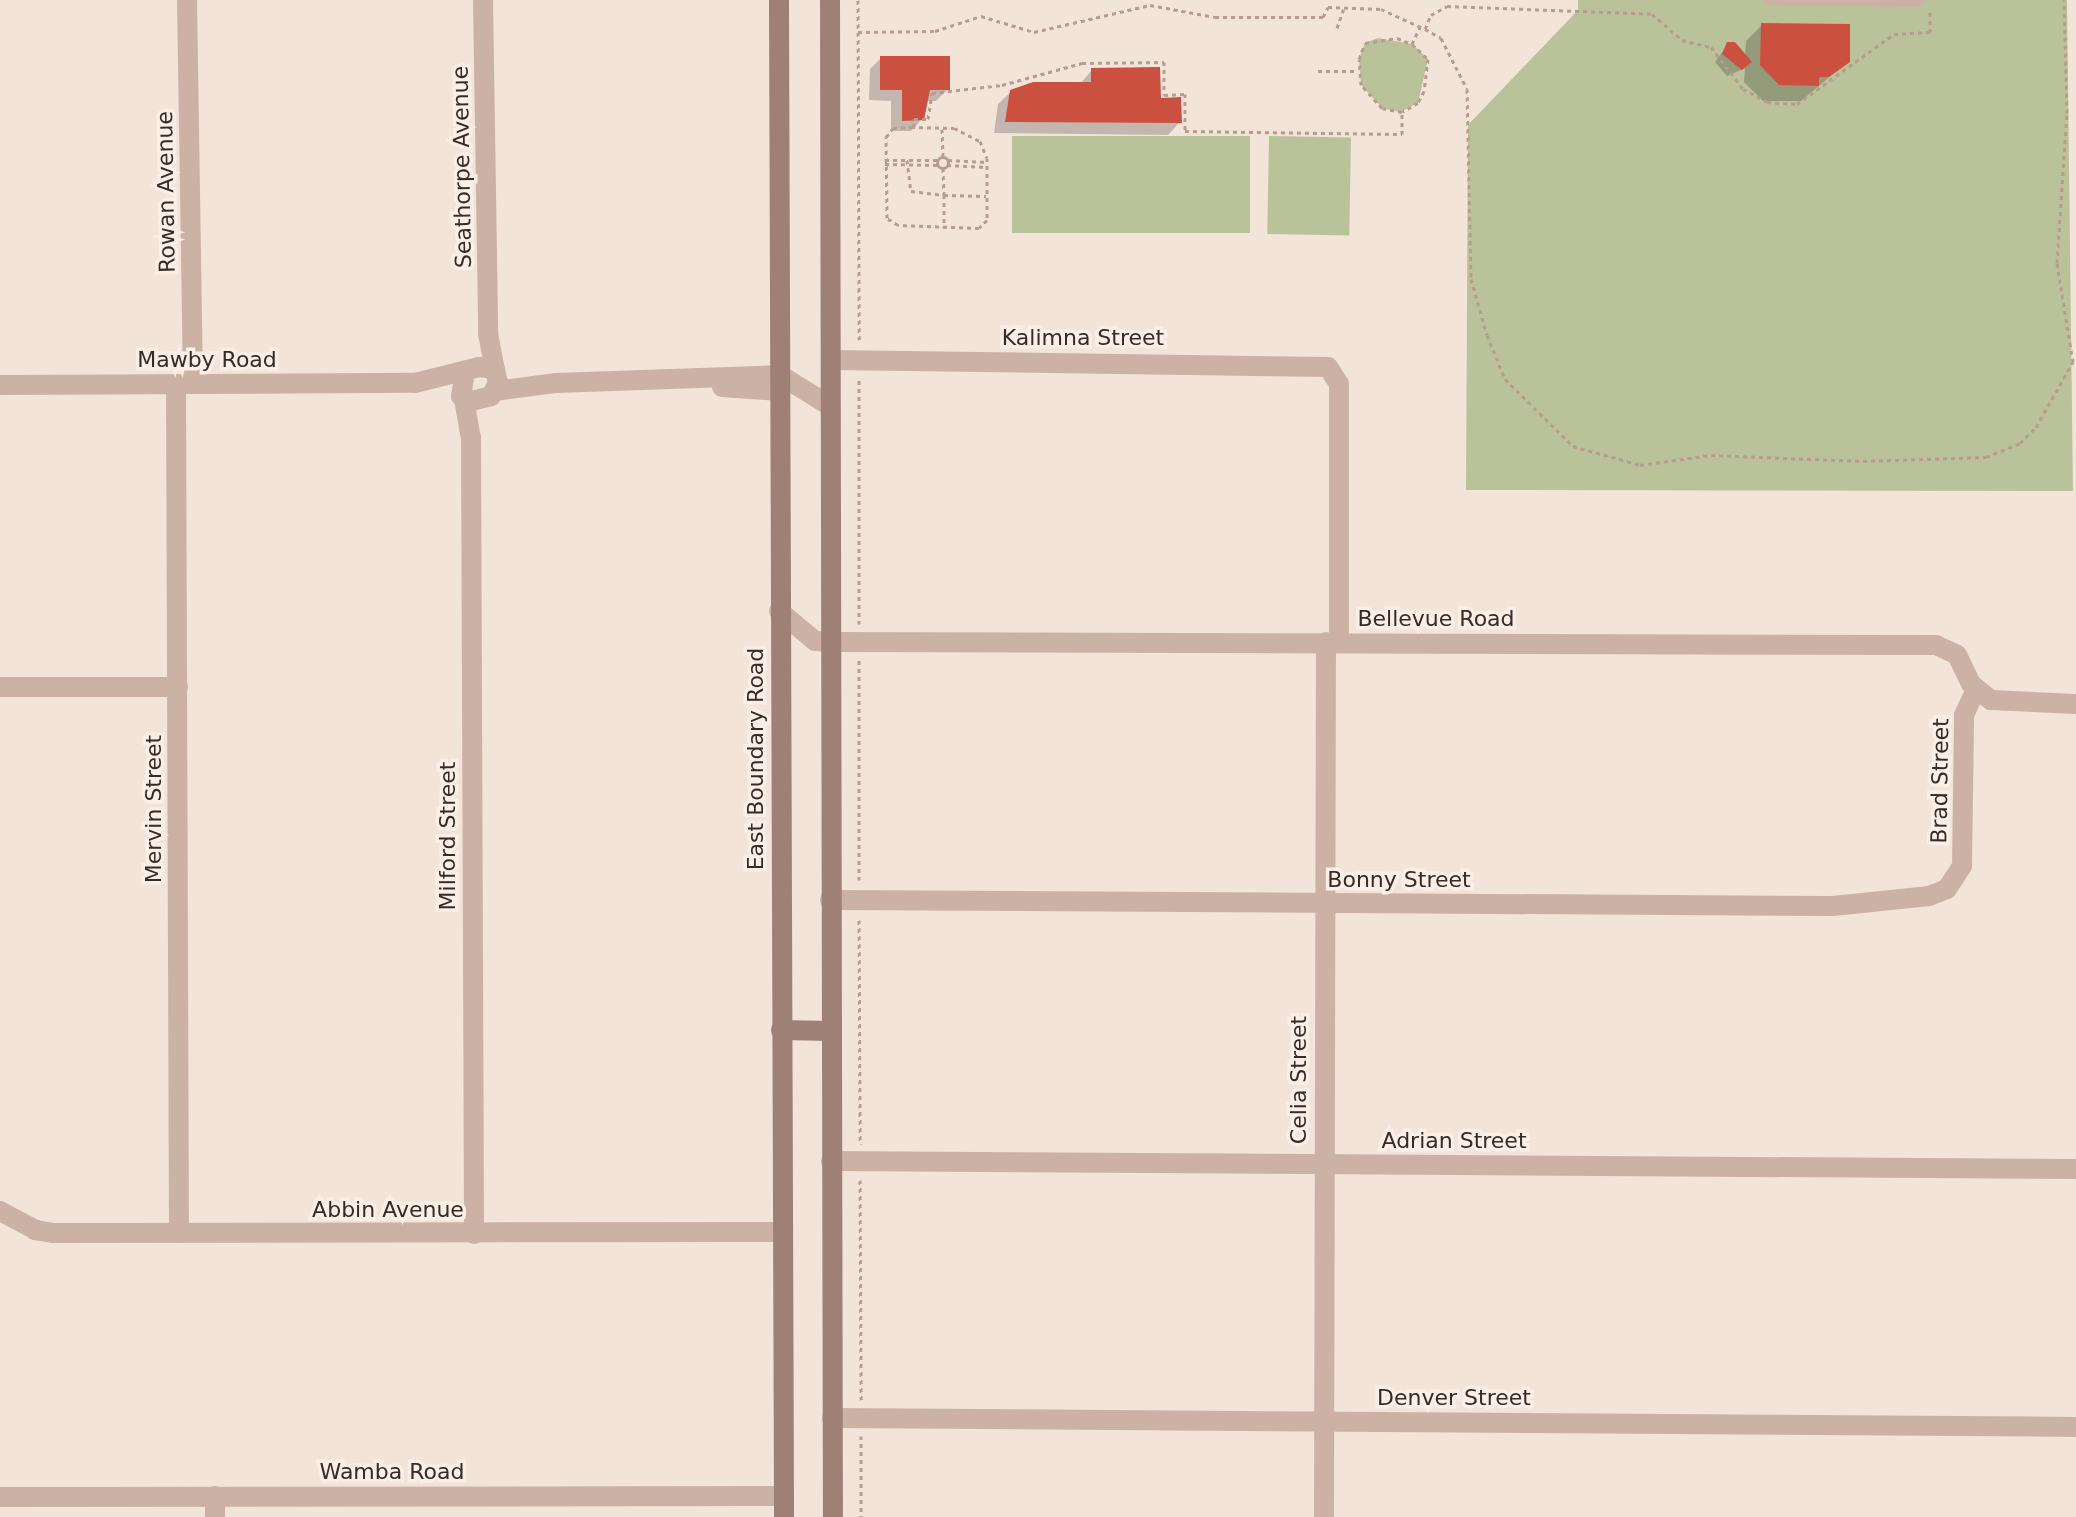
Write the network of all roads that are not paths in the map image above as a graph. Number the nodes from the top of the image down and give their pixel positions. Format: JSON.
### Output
{"nodes":[{"id":1,"x":187,"y":0,"type":"edge"},
{"id":2,"x":483,"y":0,"type":"edge"},
{"id":3,"x":779,"y":0,"type":"edge"},
{"id":4,"x":830,"y":0,"type":"edge"},
{"id":5,"x":1768,"y":0,"type":"edge"},
{"id":6,"x":1919,"y":2,"type":"dead end"},
{"id":7,"x":831,"y":360,"type":"junction"},
{"id":8,"x":1333,"y":370,"type":"joint"},
{"id":9,"x":779,"y":383,"type":"junction"},
{"id":10,"x":184,"y":384,"type":"junction"},
{"id":11,"x":480,"y":384,"type":"junction"},
{"id":12,"x":0,"y":385,"type":"edge"},
{"id":13,"x":830,"y":406,"type":"junction"},
{"id":14,"x":779,"y":611,"type":"junction"},
{"id":15,"x":830,"y":642,"type":"junction"},
{"id":16,"x":1333,"y":643,"type":"junction"},
{"id":17,"x":0,"y":687,"type":"edge"},
{"id":18,"x":178,"y":687,"type":"junction"},
{"id":19,"x":1976,"y":689,"type":"junction"},
{"id":20,"x":2076,"y":704,"type":"edge"},
{"id":21,"x":1959,"y":875,"type":"joint"},
{"id":22,"x":830,"y":900,"type":"junction"},
{"id":23,"x":1323,"y":903,"type":"junction"},
{"id":24,"x":781,"y":1030,"type":"junction"},
{"id":25,"x":830,"y":1031,"type":"junction"},
{"id":26,"x":831,"y":1161,"type":"junction"},
{"id":27,"x":1323,"y":1164,"type":"junction"},
{"id":28,"x":2076,"y":1169,"type":"edge"},
{"id":29,"x":0,"y":1211,"type":"edge"},
{"id":30,"x":781,"y":1232,"type":"junction"},
{"id":31,"x":179,"y":1233,"type":"junction"},
{"id":32,"x":474,"y":1234,"type":"junction"},
{"id":33,"x":832,"y":1418,"type":"junction"},
{"id":34,"x":1324,"y":1421,"type":"junction"},
{"id":35,"x":2076,"y":1427,"type":"edge"},
{"id":36,"x":784,"y":1496,"type":"junction"},
{"id":37,"x":0,"y":1497,"type":"edge"},
{"id":38,"x":215,"y":1507,"type":"edge"},
{"id":39,"x":784,"y":1517,"type":"edge"},
{"id":40,"x":833,"y":1517,"type":"edge"},
{"id":41,"x":1324,"y":1517,"type":"edge"}],
"edges":[{"from":1,"to":10,"type":"street","name":"Rowan Avenue"},
{"from":2,"to":11,"type":"street","name":"Seathorpe Avenue"},
{"from":3,"to":9,"type":"main road","name":"East Boundary Road"},
{"from":4,"to":7,"type":"main road"},
{"from":5,"to":6,"type":"lane"},
{"from":7,"to":8,"type":"street","name":"Kalimna Street"},
{"from":7,"to":13,"type":"main road"},
{"from":8,"to":16,"type":"street","name":"Celia Street"},
{"from":9,"to":11,"type":"street","name":"Mawby Road"},
{"from":9,"to":13,"type":"street","name":"Mawby Road"},
{"from":9,"to":14,"type":"main road","name":"East Boundary Road"},
{"from":10,"to":11,"type":"street","name":"Mawby Road"},
{"from":10,"to":12,"type":"street","name":"Mawby Road"},
{"from":10,"to":18,"type":"street","name":"Mervin Street"},
{"from":11,"to":32,"type":"street","name":"Milford Street"},
{"from":13,"to":15,"type":"main road"},
{"from":14,"to":15,"type":"street","name":"Bellevue Road"},
{"from":14,"to":24,"type":"main road","name":"East Boundary Road"},
{"from":15,"to":16,"type":"street","name":"Bellevue Road"},
{"from":15,"to":22,"type":"main road"},
{"from":16,"to":19,"type":"street","name":"Bellevue Road"},
{"from":16,"to":23,"type":"street","name":"Celia Street"},
{"from":17,"to":18,"type":"street"},
{"from":18,"to":31,"type":"street","name":"Mervin Street"},
{"from":19,"to":20,"type":"street"},
{"from":19,"to":21,"type":"street","name":"Brad Street"},
{"from":21,"to":23,"type":"street","name":"Bonny Street"},
{"from":22,"to":23,"type":"street","name":"Bonny Street"},
{"from":22,"to":25,"type":"main road"},
{"from":23,"to":27,"type":"street","name":"Celia Street"},
{"from":24,"to":25,"type":"main road"},
{"from":24,"to":30,"type":"main road","name":"East Boundary Road"},
{"from":25,"to":26,"type":"main road"},
{"from":26,"to":27,"type":"street","name":"Adrian Street"},
{"from":26,"to":33,"type":"main road"},
{"from":27,"to":28,"type":"street","name":"Adrian Street"},
{"from":27,"to":34,"type":"street","name":"Celia Street"},
{"from":29,"to":31,"type":"street","name":"Abbin Avenue"},
{"from":30,"to":32,"type":"street","name":"Abbin Avenue"},
{"from":30,"to":36,"type":"main road","name":"East Boundary Road"},
{"from":31,"to":32,"type":"street","name":"Abbin Avenue"},
{"from":33,"to":34,"type":"street","name":"Denver Street"},
{"from":33,"to":40,"type":"main road"},
{"from":34,"to":35,"type":"street","name":"Denver Street"},
{"from":34,"to":41,"type":"street","name":"Celia Street"},
{"from":36,"to":38,"type":"street","name":"Wamba Road"},
{"from":36,"to":39,"type":"main road","name":"East Boundary Road"},
{"from":37,"to":38,"type":"street","name":"Wamba Road"}]}
